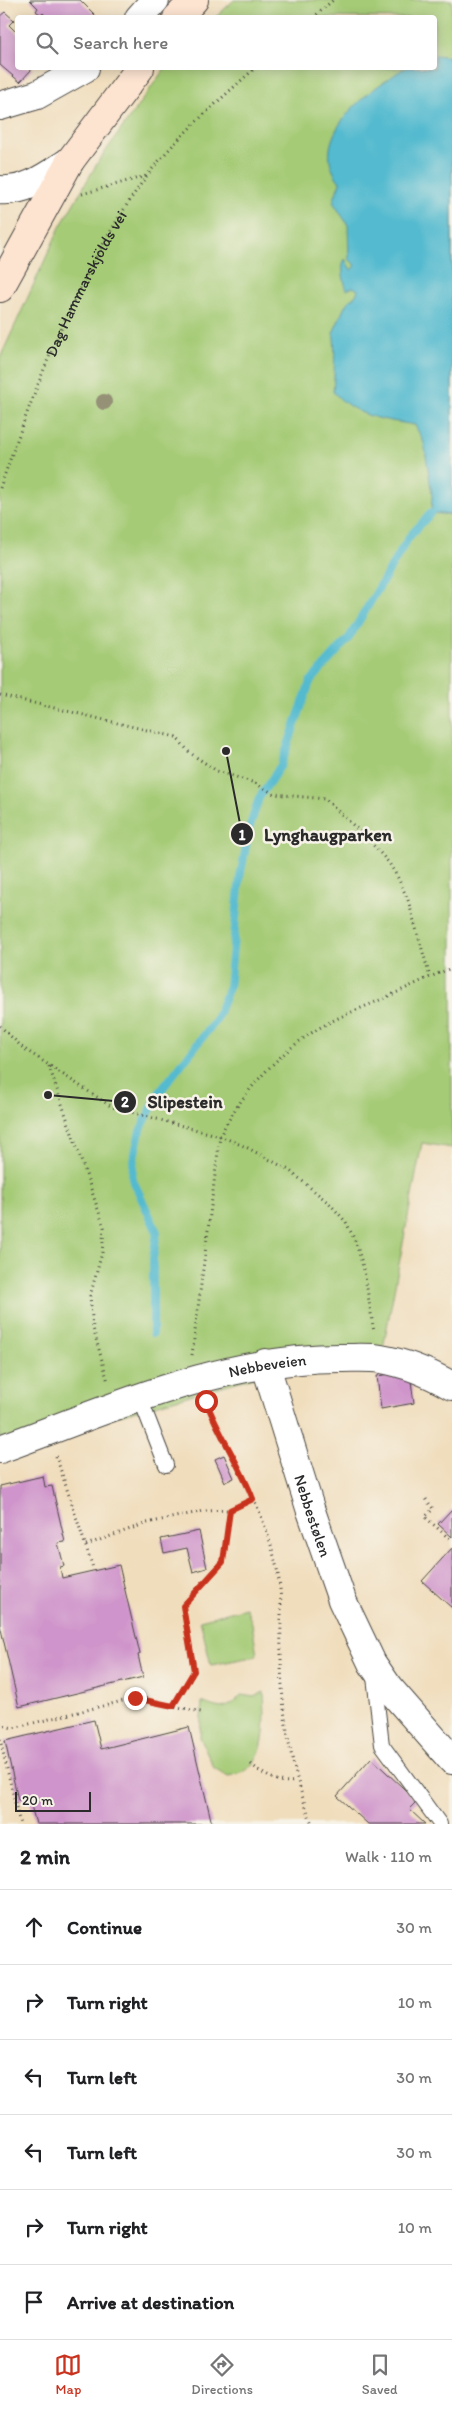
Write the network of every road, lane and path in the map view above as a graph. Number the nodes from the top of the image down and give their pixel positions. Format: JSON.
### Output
{"nodes":[{"id":1,"x":155,"y":0,"type":"edge"},
{"id":2,"x":194,"y":0,"type":"edge"},
{"id":3,"x":333,"y":0,"type":"edge"},
{"id":4,"x":142,"y":15,"type":"edge"},
{"id":5,"x":180,"y":15,"type":"edge"},
{"id":6,"x":316,"y":15,"type":"edge"},
{"id":7,"x":81,"y":70,"type":"edge"},
{"id":8,"x":138,"y":70,"type":"edge"},
{"id":9,"x":253,"y":70,"type":"edge"},
{"id":10,"x":0,"y":106,"type":"edge"},
{"id":11,"x":70,"y":161,"type":"junction"},
{"id":12,"x":147,"y":176,"type":"junction"},
{"id":13,"x":0,"y":190,"type":"edge"},
{"id":14,"x":50,"y":199,"type":"junction"},
{"id":15,"x":0,"y":288,"type":"edge"},
{"id":16,"x":0,"y":488,"type":"edge"},
{"id":17,"x":0,"y":694,"type":"edge"},
{"id":18,"x":452,"y":968,"type":"edge"},
{"id":19,"x":430,"y":977,"type":"junction"},
{"id":20,"x":0,"y":1026,"type":"edge"},
{"id":21,"x":48,"y":1066,"type":"junction"},
{"id":22,"x":220,"y":1136,"type":"junction"},
{"id":23,"x":381,"y":1359,"type":"junction"},
{"id":24,"x":193,"y":1361,"type":"dead end"},
{"id":25,"x":265,"y":1363,"type":"junction"},
{"id":26,"x":452,"y":1386,"type":"edge"},
{"id":27,"x":110,"y":1390,"type":"dead end"},
{"id":28,"x":140,"y":1398,"type":"junction"},
{"id":29,"x":206,"y":1401,"type":"dead end"},
{"id":30,"x":0,"y":1449,"type":"edge"},
{"id":31,"x":56,"y":1456,"type":"dead end"},
{"id":32,"x":166,"y":1465,"type":"dead end"},
{"id":33,"x":253,"y":1499,"type":"junction"},
{"id":34,"x":426,"y":1499,"type":"dead end"},
{"id":35,"x":230,"y":1510,"type":"junction"},
{"id":36,"x":452,"y":1541,"type":"edge"},
{"id":37,"x":86,"y":1545,"type":"junction"},
{"id":38,"x":93,"y":1568,"type":"dead end"},
{"id":39,"x":372,"y":1663,"type":"junction"},
{"id":40,"x":173,"y":1706,"type":"junction"},
{"id":41,"x":201,"y":1712,"type":"dead end"},
{"id":42,"x":0,"y":1725,"type":"edge"},
{"id":43,"x":0,"y":1739,"type":"edge"},
{"id":44,"x":452,"y":1760,"type":"edge"},
{"id":45,"x":251,"y":1764,"type":"dead end"},
{"id":46,"x":296,"y":1781,"type":"junction"},
{"id":47,"x":20,"y":1824,"type":"edge"},
{"id":48,"x":312,"y":1824,"type":"edge"},
{"id":49,"x":440,"y":1824,"type":"edge"}],
"edges":[{"from":1,"to":4,"type":"street"},
{"from":2,"to":5,"type":"main road"},
{"from":3,"to":6,"type":"path"},
{"from":7,"to":10,"type":"street"},
{"from":8,"to":11,"type":"main road"},
{"from":9,"to":12,"type":"path"},
{"from":11,"to":13,"type":"street"},
{"from":11,"to":14,"type":"main road"},
{"from":12,"to":14,"type":"path","name":"Dag Hammarskjölds vei"},
{"from":12,"to":16,"type":"path","name":"Dag Hammarskjölds vei"},
{"from":14,"to":15,"type":"main road"},
{"from":17,"to":19,"type":"path"},
{"from":18,"to":19,"type":"path"},
{"from":19,"to":22,"type":"path"},
{"from":20,"to":21,"type":"path"},
{"from":21,"to":22,"type":"path"},
{"from":21,"to":27,"type":"path"},
{"from":22,"to":23,"type":"path"},
{"from":22,"to":24,"type":"path"},
{"from":23,"to":25,"type":"street","name":"Nebbeveien"},
{"from":23,"to":26,"type":"street","name":"Nebbeveien"},
{"from":25,"to":28,"type":"street","name":"Nebbeveien"},
{"from":25,"to":39,"type":"street","name":"Nebbestølen"},
{"from":28,"to":30,"type":"street","name":"Nebbeveien"},
{"from":28,"to":32,"type":"lane"},
{"from":29,"to":33,"type":"path"},
{"from":31,"to":37,"type":"path"},
{"from":33,"to":35,"type":"path"},
{"from":33,"to":46,"type":"path"},
{"from":34,"to":36,"type":"path"},
{"from":35,"to":37,"type":"path"},
{"from":35,"to":40,"type":"path"},
{"from":37,"to":38,"type":"path"},
{"from":39,"to":44,"type":"street","name":"Nebbestølen"},
{"from":39,"to":49,"type":"lane","name":"Nebbestølen"},
{"from":40,"to":41,"type":"path"},
{"from":40,"to":42,"type":"path"},
{"from":43,"to":47,"type":"path"},
{"from":45,"to":46,"type":"path"},
{"from":46,"to":48,"type":"path"}]}
